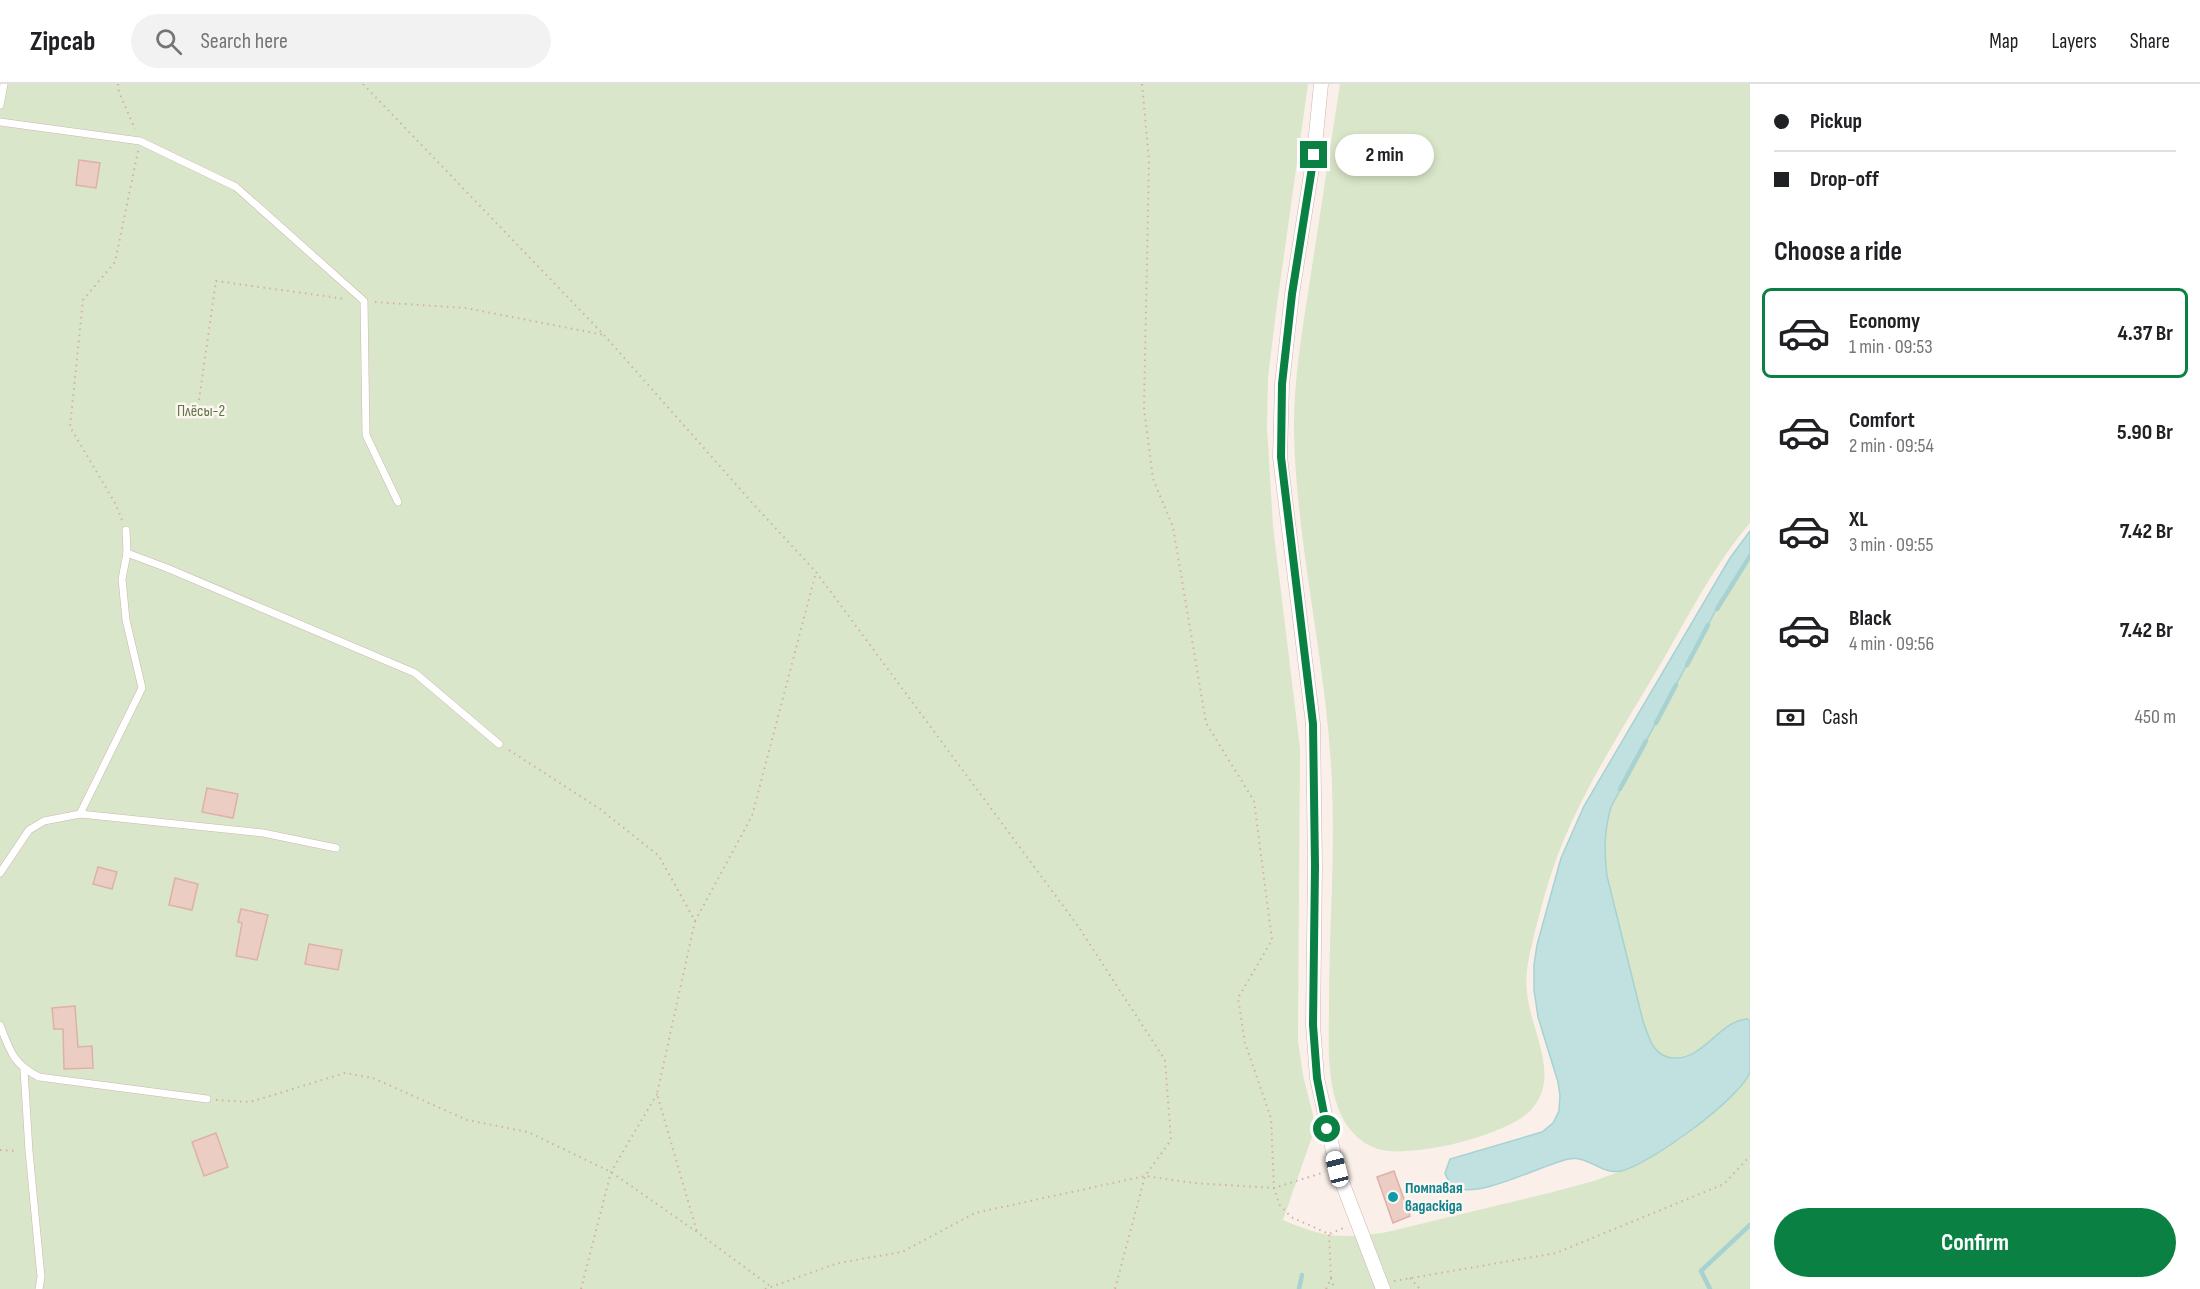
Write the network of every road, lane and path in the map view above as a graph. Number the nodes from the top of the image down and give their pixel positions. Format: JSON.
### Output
{"nodes":[{"id":1,"x":4,"y":84,"type":"edge"},
{"id":2,"x":118,"y":84,"type":"edge"},
{"id":3,"x":363,"y":84,"type":"edge"},
{"id":4,"x":1142,"y":84,"type":"edge"},
{"id":5,"x":1321,"y":84,"type":"edge"},
{"id":6,"x":0,"y":105,"type":"edge"},
{"id":7,"x":0,"y":122,"type":"edge"},
{"id":8,"x":140,"y":141,"type":"junction"},
{"id":9,"x":364,"y":301,"type":"junction"},
{"id":10,"x":604,"y":334,"type":"junction"},
{"id":11,"x":199,"y":400,"type":"dead end"},
{"id":12,"x":398,"y":502,"type":"dead end"},
{"id":13,"x":126,"y":530,"type":"joint"},
{"id":14,"x":127,"y":554,"type":"junction"},
{"id":15,"x":816,"y":572,"type":"junction"},
{"id":16,"x":499,"y":744,"type":"joint"},
{"id":17,"x":80,"y":814,"type":"junction"},
{"id":18,"x":336,"y":848,"type":"dead end"},
{"id":19,"x":0,"y":873,"type":"edge"},
{"id":20,"x":695,"y":921,"type":"junction"},
{"id":21,"x":0,"y":1025,"type":"edge"},
{"id":22,"x":24,"y":1070,"type":"junction"},
{"id":23,"x":657,"y":1094,"type":"junction"},
{"id":24,"x":207,"y":1099,"type":"joint"},
{"id":25,"x":0,"y":1150,"type":"edge"},
{"id":26,"x":28,"y":1151,"type":"junction"},
{"id":27,"x":1750,"y":1156,"type":"edge"},
{"id":28,"x":1337,"y":1169,"type":"junction"},
{"id":29,"x":611,"y":1172,"type":"junction"},
{"id":30,"x":1145,"y":1176,"type":"junction"},
{"id":31,"x":1274,"y":1188,"type":"junction"},
{"id":32,"x":1357,"y":1223,"type":"junction"},
{"id":33,"x":697,"y":1232,"type":"junction"},
{"id":34,"x":1329,"y":1234,"type":"junction"},
{"id":35,"x":1330,"y":1278,"type":"junction"},
{"id":36,"x":1410,"y":1278,"type":"junction"},
{"id":37,"x":770,"y":1286,"type":"junction"},
{"id":38,"x":1381,"y":1286,"type":"edge"},
{"id":39,"x":39,"y":1289,"type":"edge"},
{"id":40,"x":581,"y":1289,"type":"edge"},
{"id":41,"x":765,"y":1289,"type":"edge"},
{"id":42,"x":1115,"y":1289,"type":"edge"},
{"id":43,"x":1326,"y":1289,"type":"edge"},
{"id":44,"x":1334,"y":1289,"type":"edge"},
{"id":45,"x":1420,"y":1289,"type":"edge"}],
"edges":[{"from":1,"to":6,"type":"lane"},
{"from":2,"to":8,"type":"path"},
{"from":3,"to":10,"type":"path"},
{"from":4,"to":31,"type":"path"},
{"from":5,"to":28,"type":"street"},
{"from":7,"to":8,"type":"lane"},
{"from":8,"to":9,"type":"lane"},
{"from":8,"to":13,"type":"path"},
{"from":9,"to":10,"type":"path"},
{"from":9,"to":11,"type":"path"},
{"from":9,"to":12,"type":"lane"},
{"from":10,"to":15,"type":"path"},
{"from":13,"to":14,"type":"lane"},
{"from":14,"to":16,"type":"lane"},
{"from":14,"to":17,"type":"lane"},
{"from":15,"to":20,"type":"path"},
{"from":15,"to":30,"type":"path"},
{"from":16,"to":20,"type":"path"},
{"from":17,"to":18,"type":"lane"},
{"from":17,"to":19,"type":"lane"},
{"from":20,"to":23,"type":"path"},
{"from":21,"to":22,"type":"lane"},
{"from":22,"to":24,"type":"lane"},
{"from":22,"to":26,"type":"lane"},
{"from":23,"to":29,"type":"path"},
{"from":23,"to":33,"type":"path"},
{"from":24,"to":29,"type":"path"},
{"from":25,"to":26,"type":"path"},
{"from":26,"to":39,"type":"lane"},
{"from":27,"to":36,"type":"path"},
{"from":28,"to":31,"type":"path"},
{"from":28,"to":32,"type":"street"},
{"from":29,"to":33,"type":"path"},
{"from":29,"to":40,"type":"path"},
{"from":30,"to":31,"type":"path"},
{"from":30,"to":37,"type":"path"},
{"from":30,"to":42,"type":"path"},
{"from":31,"to":34,"type":"path"},
{"from":32,"to":34,"type":"path"},
{"from":32,"to":38,"type":"street"},
{"from":33,"to":37,"type":"path"},
{"from":34,"to":35,"type":"path"},
{"from":35,"to":43,"type":"path"},
{"from":35,"to":44,"type":"path"},
{"from":36,"to":38,"type":"path"},
{"from":36,"to":45,"type":"path"},
{"from":37,"to":41,"type":"path"}]}
